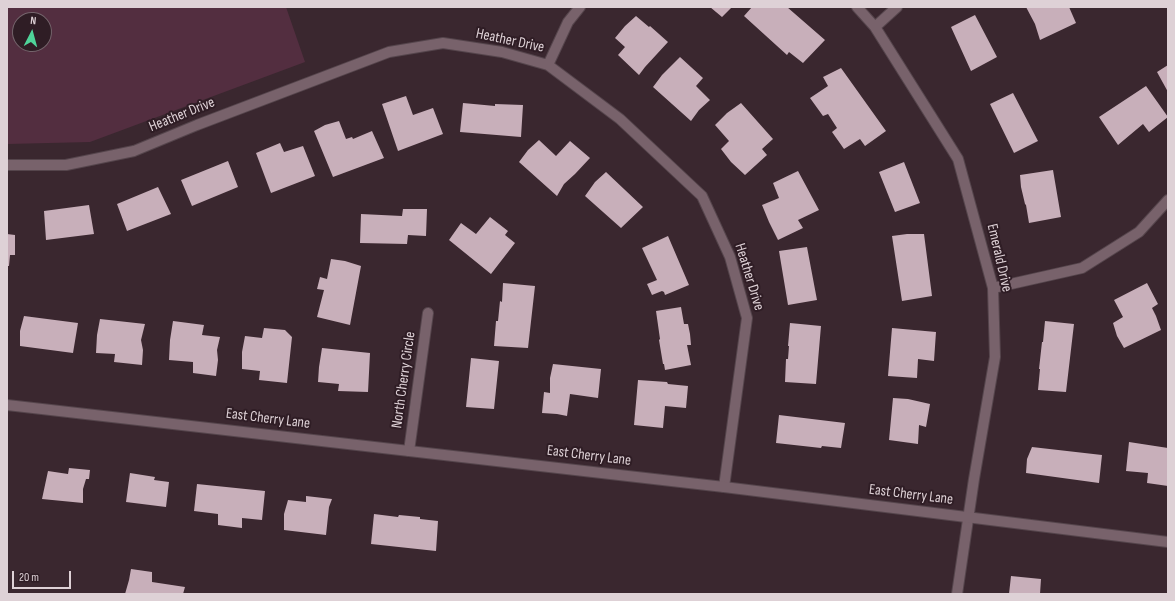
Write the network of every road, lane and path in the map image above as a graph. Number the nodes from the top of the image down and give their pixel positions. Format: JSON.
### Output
{"nodes":[{"id":1,"x":580,"y":7,"type":"edge"},
{"id":2,"x":856,"y":7,"type":"edge"},
{"id":3,"x":897,"y":7,"type":"edge"},
{"id":4,"x":875,"y":27,"type":"junction"},
{"id":5,"x":548,"y":65,"type":"junction"},
{"id":6,"x":7,"y":164,"type":"edge"},
{"id":7,"x":1168,"y":200,"type":"edge"},
{"id":8,"x":993,"y":288,"type":"junction"},
{"id":9,"x":428,"y":313,"type":"dead end"},
{"id":10,"x":7,"y":405,"type":"edge"},
{"id":11,"x":409,"y":451,"type":"junction"},
{"id":12,"x":724,"y":487,"type":"junction"},
{"id":13,"x":968,"y":517,"type":"junction"},
{"id":14,"x":1168,"y":542,"type":"edge"},
{"id":15,"x":957,"y":594,"type":"edge"}],
"edges":[{"from":1,"to":5,"type":"street"},
{"from":2,"to":4,"type":"street","name":"Emerald Drive"},
{"from":3,"to":4,"type":"street"},
{"from":4,"to":8,"type":"street","name":"Emerald Drive"},
{"from":5,"to":6,"type":"street","name":"Heather Drive"},
{"from":5,"to":12,"type":"street","name":"Heather Drive"},
{"from":7,"to":8,"type":"street"},
{"from":8,"to":13,"type":"street","name":"Emerald Drive"},
{"from":9,"to":11,"type":"street","name":"North Cherry Circle"},
{"from":10,"to":11,"type":"street","name":"East Cherry Lane"},
{"from":11,"to":12,"type":"street","name":"East Cherry Lane"},
{"from":12,"to":13,"type":"street","name":"East Cherry Lane"},
{"from":13,"to":14,"type":"street","name":"East Cherry Lane"},
{"from":13,"to":15,"type":"street","name":"Emerald Drive"}]}
